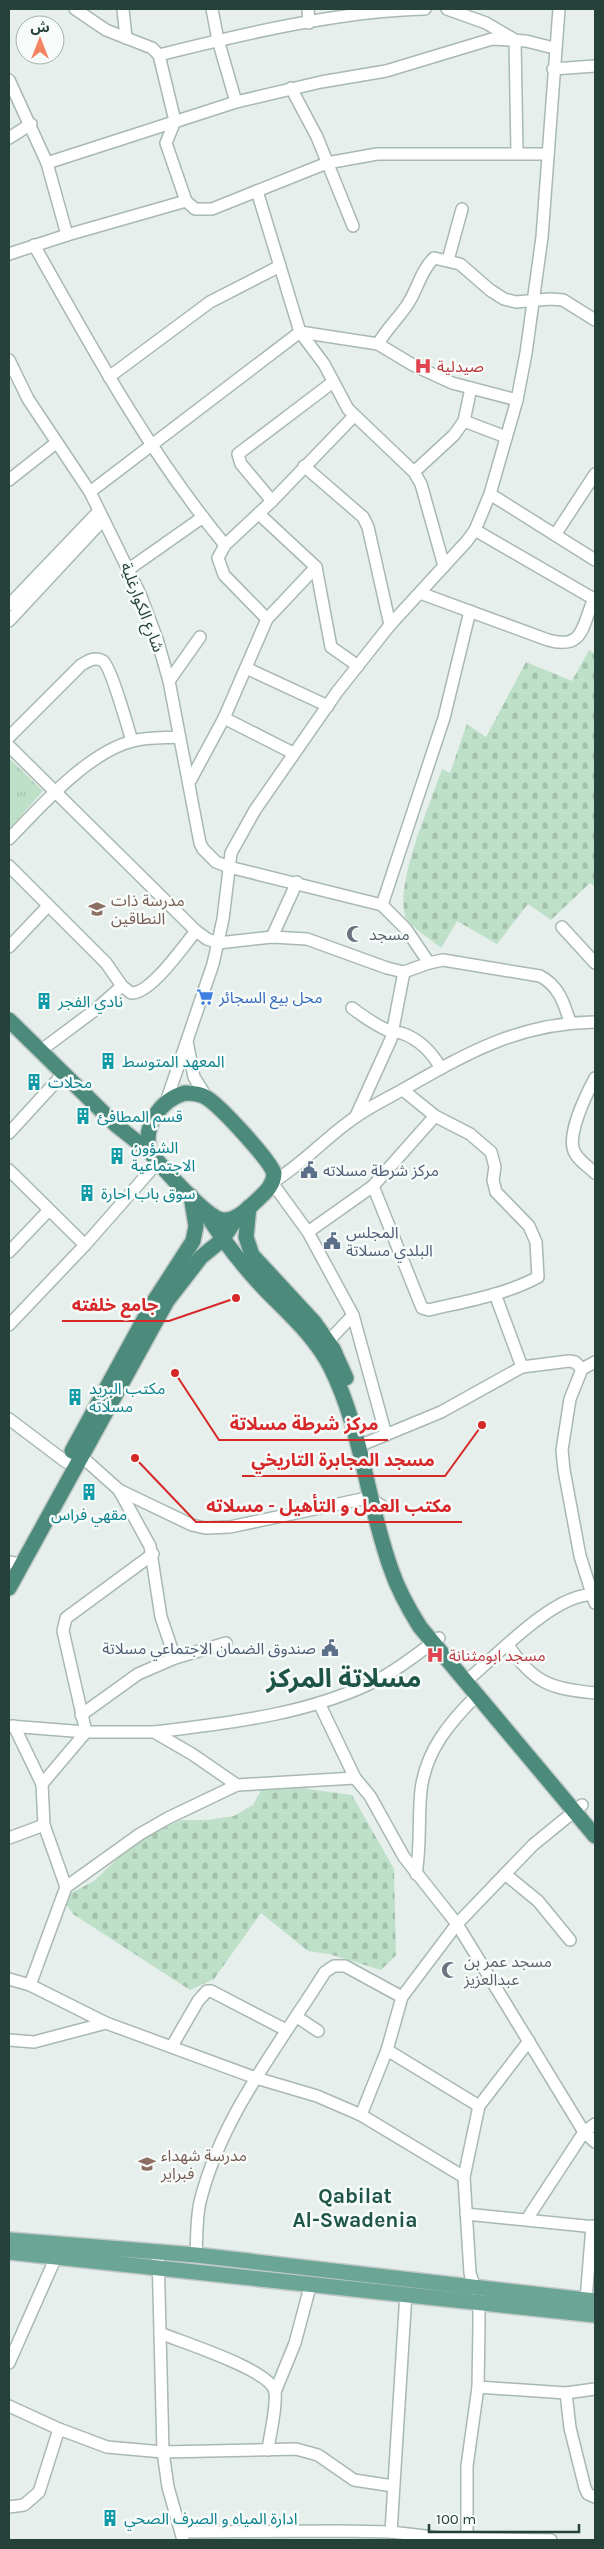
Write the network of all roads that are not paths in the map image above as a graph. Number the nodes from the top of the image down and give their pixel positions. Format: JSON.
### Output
{"nodes":[{"id":1,"x":75,"y":9,"type":"edge"},
{"id":2,"x":123,"y":9,"type":"edge"},
{"id":3,"x":212,"y":9,"type":"edge"},
{"id":4,"x":308,"y":9,"type":"edge"},
{"id":5,"x":406,"y":9,"type":"edge"},
{"id":6,"x":426,"y":9,"type":"edge"},
{"id":7,"x":446,"y":9,"type":"edge"},
{"id":8,"x":559,"y":9,"type":"edge"},
{"id":9,"x":309,"y":22,"type":"junction"},
{"id":10,"x":126,"y":38,"type":"junction"},
{"id":11,"x":218,"y":40,"type":"junction"},
{"id":12,"x":515,"y":40,"type":"junction"},
{"id":13,"x":554,"y":48,"type":"junction"},
{"id":14,"x":159,"y":55,"type":"junction"},
{"id":15,"x":595,"y":66,"type":"edge"},
{"id":16,"x":553,"y":69,"type":"junction"},
{"id":17,"x":9,"y":80,"type":"edge"},
{"id":18,"x":291,"y":88,"type":"junction"},
{"id":19,"x":236,"y":102,"type":"junction"},
{"id":20,"x":175,"y":121,"type":"junction"},
{"id":21,"x":30,"y":124,"type":"junction"},
{"id":22,"x":9,"y":138,"type":"edge"},
{"id":23,"x":517,"y":153,"type":"junction"},
{"id":24,"x":548,"y":154,"type":"junction"},
{"id":25,"x":47,"y":163,"type":"junction"},
{"id":26,"x":327,"y":163,"type":"junction"},
{"id":27,"x":257,"y":191,"type":"junction"},
{"id":28,"x":186,"y":201,"type":"junction"},
{"id":29,"x":462,"y":209,"type":"dead end"},
{"id":30,"x":353,"y":226,"type":"dead end"},
{"id":31,"x":67,"y":234,"type":"junction"},
{"id":32,"x":34,"y":245,"type":"junction"},
{"id":33,"x":9,"y":254,"type":"edge"},
{"id":34,"x":448,"y":260,"type":"junction"},
{"id":35,"x":280,"y":266,"type":"junction"},
{"id":36,"x":533,"y":302,"type":"junction"},
{"id":37,"x":595,"y":320,"type":"edge"},
{"id":38,"x":300,"y":332,"type":"junction"},
{"id":39,"x":378,"y":344,"type":"junction"},
{"id":40,"x":9,"y":360,"type":"edge"},
{"id":41,"x":109,"y":377,"type":"junction"},
{"id":42,"x":333,"y":382,"type":"junction"},
{"id":43,"x":471,"y":388,"type":"junction"},
{"id":44,"x":518,"y":400,"type":"junction"},
{"id":45,"x":354,"y":416,"type":"junction"},
{"id":46,"x":464,"y":421,"type":"junction"},
{"id":47,"x":506,"y":437,"type":"junction"},
{"id":48,"x":56,"y":443,"type":"junction"},
{"id":49,"x":153,"y":445,"type":"junction"},
{"id":50,"x":304,"y":466,"type":"junction"},
{"id":51,"x":414,"y":472,"type":"junction"},
{"id":52,"x":595,"y":474,"type":"edge"},
{"id":53,"x":9,"y":480,"type":"edge"},
{"id":54,"x":90,"y":492,"type":"junction"},
{"id":55,"x":490,"y":494,"type":"junction"},
{"id":56,"x":272,"y":501,"type":"junction"},
{"id":57,"x":259,"y":514,"type":"junction"},
{"id":58,"x":101,"y":515,"type":"junction"},
{"id":59,"x":202,"y":518,"type":"junction"},
{"id":60,"x":475,"y":530,"type":"junction"},
{"id":61,"x":556,"y":535,"type":"junction"},
{"id":62,"x":225,"y":544,"type":"junction"},
{"id":63,"x":595,"y":560,"type":"edge"},
{"id":64,"x":444,"y":566,"type":"junction"},
{"id":65,"x":316,"y":567,"type":"junction"},
{"id":66,"x":129,"y":569,"type":"junction"},
{"id":67,"x":420,"y":593,"type":"junction"},
{"id":68,"x":595,"y":598,"type":"edge"},
{"id":69,"x":9,"y":605,"type":"edge"},
{"id":70,"x":470,"y":611,"type":"junction"},
{"id":71,"x":267,"y":619,"type":"junction"},
{"id":72,"x":9,"y":621,"type":"edge"},
{"id":73,"x":390,"y":625,"type":"junction"},
{"id":74,"x":200,"y":637,"type":"dead end"},
{"id":75,"x":358,"y":666,"type":"junction"},
{"id":76,"x":246,"y":668,"type":"junction"},
{"id":77,"x":169,"y":681,"type":"junction"},
{"id":78,"x":328,"y":706,"type":"junction"},
{"id":79,"x":224,"y":718,"type":"junction"},
{"id":80,"x":9,"y":737,"type":"edge"},
{"id":81,"x":179,"y":738,"type":"junction"},
{"id":82,"x":132,"y":741,"type":"junction"},
{"id":83,"x":9,"y":746,"type":"edge"},
{"id":84,"x":293,"y":753,"type":"junction"},
{"id":85,"x":189,"y":783,"type":"junction"},
{"id":86,"x":54,"y":793,"type":"junction"},
{"id":87,"x":9,"y":839,"type":"edge"},
{"id":88,"x":9,"y":866,"type":"edge"},
{"id":89,"x":228,"y":866,"type":"junction"},
{"id":90,"x":297,"y":882,"type":"junction"},
{"id":91,"x":382,"y":905,"type":"junction"},
{"id":92,"x":48,"y":906,"type":"junction"},
{"id":93,"x":562,"y":927,"type":"dead end"},
{"id":94,"x":196,"y":931,"type":"junction"},
{"id":95,"x":272,"y":937,"type":"junction"},
{"id":96,"x":218,"y":944,"type":"junction"},
{"id":97,"x":9,"y":947,"type":"edge"},
{"id":98,"x":429,"y":963,"type":"junction"},
{"id":99,"x":595,"y":963,"type":"edge"},
{"id":100,"x":404,"y":972,"type":"junction"},
{"id":101,"x":122,"y":986,"type":"junction"},
{"id":102,"x":352,"y":1008,"type":"dead end"},
{"id":103,"x":9,"y":1020,"type":"edge"},
{"id":104,"x":570,"y":1022,"type":"junction"},
{"id":105,"x":595,"y":1022,"type":"edge"},
{"id":106,"x":393,"y":1032,"type":"junction"},
{"id":107,"x":187,"y":1040,"type":"junction"},
{"id":108,"x":40,"y":1051,"type":"junction"},
{"id":109,"x":441,"y":1068,"type":"junction"},
{"id":110,"x":64,"y":1073,"type":"junction"},
{"id":111,"x":595,"y":1078,"type":"edge"},
{"id":112,"x":403,"y":1090,"type":"junction"},
{"id":113,"x":207,"y":1098,"type":"junction"},
{"id":114,"x":165,"y":1105,"type":"junction"},
{"id":115,"x":356,"y":1116,"type":"junction"},
{"id":116,"x":435,"y":1116,"type":"junction"},
{"id":117,"x":116,"y":1125,"type":"junction"},
{"id":118,"x":148,"y":1125,"type":"junction"},
{"id":119,"x":9,"y":1133,"type":"edge"},
{"id":120,"x":154,"y":1157,"type":"junction"},
{"id":121,"x":9,"y":1170,"type":"edge"},
{"id":122,"x":595,"y":1173,"type":"edge"},
{"id":123,"x":273,"y":1183,"type":"junction"},
{"id":124,"x":373,"y":1186,"type":"junction"},
{"id":125,"x":191,"y":1196,"type":"junction"},
{"id":126,"x":49,"y":1210,"type":"junction"},
{"id":127,"x":204,"y":1210,"type":"junction"},
{"id":128,"x":244,"y":1212,"type":"junction"},
{"id":129,"x":308,"y":1232,"type":"junction"},
{"id":130,"x":222,"y":1240,"type":"junction"},
{"id":131,"x":85,"y":1245,"type":"junction"},
{"id":132,"x":9,"y":1252,"type":"edge"},
{"id":133,"x":495,"y":1294,"type":"junction"},
{"id":134,"x":353,"y":1315,"type":"junction"},
{"id":135,"x":9,"y":1325,"type":"edge"},
{"id":136,"x":324,"y":1346,"type":"junction"},
{"id":137,"x":595,"y":1362,"type":"edge"},
{"id":138,"x":522,"y":1367,"type":"junction"},
{"id":139,"x":582,"y":1369,"type":"junction"},
{"id":140,"x":113,"y":1389,"type":"junction"},
{"id":141,"x":9,"y":1419,"type":"edge"},
{"id":142,"x":386,"y":1435,"type":"junction"},
{"id":143,"x":366,"y":1443,"type":"junction"},
{"id":144,"x":81,"y":1456,"type":"junction"},
{"id":145,"x":66,"y":1462,"type":"junction"},
{"id":146,"x":119,"y":1490,"type":"junction"},
{"id":147,"x":377,"y":1503,"type":"junction"},
{"id":148,"x":152,"y":1554,"type":"junction"},
{"id":149,"x":13,"y":1564,"type":"edge"},
{"id":150,"x":9,"y":1588,"type":"edge"},
{"id":151,"x":594,"y":1598,"type":"edge"},
{"id":152,"x":436,"y":1640,"type":"junction"},
{"id":153,"x":226,"y":1643,"type":"dead end"},
{"id":154,"x":508,"y":1645,"type":"junction"},
{"id":155,"x":175,"y":1658,"type":"junction"},
{"id":156,"x":472,"y":1676,"type":"junction"},
{"id":157,"x":595,"y":1694,"type":"edge"},
{"id":158,"x":477,"y":1695,"type":"junction"},
{"id":159,"x":319,"y":1703,"type":"junction"},
{"id":160,"x":81,"y":1715,"type":"junction"},
{"id":161,"x":11,"y":1726,"type":"edge"},
{"id":162,"x":86,"y":1732,"type":"junction"},
{"id":163,"x":154,"y":1732,"type":"junction"},
{"id":164,"x":355,"y":1778,"type":"junction"},
{"id":165,"x":42,"y":1784,"type":"junction"},
{"id":166,"x":237,"y":1786,"type":"junction"},
{"id":167,"x":578,"y":1809,"type":"junction"},
{"id":168,"x":595,"y":1822,"type":"edge"},
{"id":169,"x":44,"y":1825,"type":"junction"},
{"id":170,"x":595,"y":1836,"type":"edge"},
{"id":171,"x":9,"y":1838,"type":"edge"},
{"id":172,"x":416,"y":1874,"type":"junction"},
{"id":173,"x":505,"y":1874,"type":"junction"},
{"id":174,"x":66,"y":1887,"type":"junction"},
{"id":175,"x":457,"y":1924,"type":"junction"},
{"id":176,"x":570,"y":1940,"type":"dead end"},
{"id":177,"x":9,"y":1978,"type":"edge"},
{"id":178,"x":30,"y":1985,"type":"junction"},
{"id":179,"x":402,"y":1997,"type":"junction"},
{"id":180,"x":297,"y":2017,"type":"junction"},
{"id":181,"x":106,"y":2023,"type":"junction"},
{"id":182,"x":286,"y":2030,"type":"junction"},
{"id":183,"x":318,"y":2031,"type":"dead end"},
{"id":184,"x":9,"y":2040,"type":"edge"},
{"id":185,"x":529,"y":2041,"type":"junction"},
{"id":186,"x":172,"y":2046,"type":"junction"},
{"id":187,"x":387,"y":2050,"type":"junction"},
{"id":188,"x":256,"y":2078,"type":"junction"},
{"id":189,"x":479,"y":2106,"type":"junction"},
{"id":190,"x":361,"y":2114,"type":"junction"},
{"id":191,"x":595,"y":2124,"type":"edge"},
{"id":192,"x":584,"y":2132,"type":"junction"},
{"id":193,"x":595,"y":2142,"type":"edge"},
{"id":194,"x":464,"y":2177,"type":"junction"},
{"id":195,"x":466,"y":2214,"type":"junction"},
{"id":196,"x":527,"y":2219,"type":"junction"},
{"id":197,"x":594,"y":2227,"type":"edge"},
{"id":198,"x":9,"y":2240,"type":"edge"},
{"id":199,"x":9,"y":2252,"type":"edge"},
{"id":200,"x":158,"y":2252,"type":"junction"},
{"id":201,"x":196,"y":2254,"type":"junction"},
{"id":202,"x":56,"y":2257,"type":"junction"},
{"id":203,"x":158,"y":2268,"type":"junction"},
{"id":204,"x":311,"y":2283,"type":"junction"},
{"id":205,"x":406,"y":2293,"type":"junction"},
{"id":206,"x":477,"y":2294,"type":"junction"},
{"id":207,"x":591,"y":2301,"type":"edge"},
{"id":208,"x":595,"y":2315,"type":"edge"},
{"id":209,"x":160,"y":2333,"type":"junction"},
{"id":210,"x":9,"y":2363,"type":"edge"},
{"id":211,"x":478,"y":2387,"type":"junction"},
{"id":212,"x":595,"y":2389,"type":"edge"},
{"id":213,"x":275,"y":2392,"type":"junction"},
{"id":214,"x":566,"y":2393,"type":"junction"},
{"id":215,"x":9,"y":2406,"type":"edge"},
{"id":216,"x":59,"y":2429,"type":"junction"},
{"id":217,"x":268,"y":2450,"type":"junction"},
{"id":218,"x":163,"y":2452,"type":"junction"},
{"id":219,"x":394,"y":2486,"type":"junction"},
{"id":220,"x":595,"y":2497,"type":"edge"},
{"id":221,"x":9,"y":2507,"type":"edge"},
{"id":222,"x":391,"y":2532,"type":"junction"},
{"id":223,"x":182,"y":2536,"type":"edge"},
{"id":224,"x":466,"y":2538,"type":"junction"},
{"id":225,"x":442,"y":2539,"type":"edge"},
{"id":226,"x":551,"y":2540,"type":"edge"}],
"edges":[{"from":1,"to":10,"type":"street"},
{"from":2,"to":10,"type":"street"},
{"from":3,"to":11,"type":"street"},
{"from":4,"to":9,"type":"street"},
{"from":5,"to":6,"type":"street"},
{"from":5,"to":9,"type":"street"},
{"from":7,"to":12,"type":"street"},
{"from":8,"to":13,"type":"street"},
{"from":9,"to":11,"type":"street"},
{"from":10,"to":14,"type":"street"},
{"from":11,"to":14,"type":"street"},
{"from":11,"to":19,"type":"street"},
{"from":12,"to":13,"type":"street"},
{"from":12,"to":18,"type":"street"},
{"from":12,"to":23,"type":"street"},
{"from":13,"to":16,"type":"street"},
{"from":14,"to":20,"type":"street"},
{"from":15,"to":16,"type":"street"},
{"from":16,"to":24,"type":"street"},
{"from":17,"to":21,"type":"street"},
{"from":18,"to":19,"type":"street"},
{"from":18,"to":26,"type":"street"},
{"from":19,"to":20,"type":"street"},
{"from":20,"to":25,"type":"street"},
{"from":20,"to":28,"type":"street"},
{"from":21,"to":22,"type":"street"},
{"from":21,"to":25,"type":"street"},
{"from":23,"to":24,"type":"street"},
{"from":23,"to":26,"type":"street"},
{"from":24,"to":36,"type":"street"},
{"from":25,"to":31,"type":"street"},
{"from":26,"to":27,"type":"street"},
{"from":26,"to":30,"type":"street"},
{"from":27,"to":28,"type":"street"},
{"from":27,"to":35,"type":"street"},
{"from":28,"to":31,"type":"street"},
{"from":29,"to":34,"type":"street"},
{"from":31,"to":32,"type":"street"},
{"from":32,"to":33,"type":"street"},
{"from":32,"to":41,"type":"street"},
{"from":34,"to":36,"type":"street"},
{"from":34,"to":39,"type":"street"},
{"from":35,"to":38,"type":"street"},
{"from":35,"to":41,"type":"street"},
{"from":36,"to":37,"type":"street"},
{"from":36,"to":44,"type":"street"},
{"from":38,"to":39,"type":"street"},
{"from":38,"to":42,"type":"street"},
{"from":38,"to":49,"type":"street"},
{"from":39,"to":43,"type":"street"},
{"from":40,"to":48,"type":"street","name":"شارع الكوارغلية"},
{"from":41,"to":49,"type":"street"},
{"from":42,"to":45,"type":"street"},
{"from":42,"to":56,"type":"street"},
{"from":43,"to":44,"type":"street"},
{"from":43,"to":46,"type":"street"},
{"from":44,"to":47,"type":"street"},
{"from":45,"to":50,"type":"street"},
{"from":45,"to":51,"type":"street"},
{"from":46,"to":47,"type":"street"},
{"from":46,"to":51,"type":"street"},
{"from":47,"to":55,"type":"street"},
{"from":48,"to":53,"type":"street"},
{"from":48,"to":54,"type":"street","name":"شارع الكوارغلية"},
{"from":49,"to":54,"type":"street"},
{"from":49,"to":59,"type":"street"},
{"from":50,"to":56,"type":"street"},
{"from":50,"to":73,"type":"street"},
{"from":51,"to":64,"type":"street"},
{"from":52,"to":61,"type":"street"},
{"from":54,"to":58,"type":"street","name":"شارع الكوارغلية"},
{"from":55,"to":60,"type":"street"},
{"from":55,"to":61,"type":"street"},
{"from":56,"to":57,"type":"street"},
{"from":57,"to":62,"type":"street"},
{"from":57,"to":65,"type":"street"},
{"from":58,"to":66,"type":"street","name":"شارع الكوارغلية"},
{"from":58,"to":69,"type":"street"},
{"from":58,"to":72,"type":"street"},
{"from":59,"to":62,"type":"street"},
{"from":59,"to":66,"type":"street"},
{"from":60,"to":64,"type":"street"},
{"from":60,"to":68,"type":"street"},
{"from":61,"to":63,"type":"street"},
{"from":62,"to":71,"type":"street"},
{"from":64,"to":67,"type":"street"},
{"from":65,"to":71,"type":"street"},
{"from":65,"to":75,"type":"street"},
{"from":66,"to":77,"type":"street","name":"شارع الكوارغلية"},
{"from":67,"to":70,"type":"street"},
{"from":67,"to":73,"type":"street"},
{"from":68,"to":70,"type":"street"},
{"from":70,"to":91,"type":"street"},
{"from":71,"to":76,"type":"street"},
{"from":73,"to":75,"type":"street"},
{"from":74,"to":77,"type":"street"},
{"from":75,"to":78,"type":"street"},
{"from":76,"to":78,"type":"street"},
{"from":76,"to":79,"type":"street"},
{"from":77,"to":81,"type":"street","name":"شارع الكوارغلية"},
{"from":78,"to":84,"type":"street"},
{"from":79,"to":84,"type":"street"},
{"from":79,"to":85,"type":"street"},
{"from":80,"to":82,"type":"street"},
{"from":81,"to":82,"type":"street"},
{"from":81,"to":85,"type":"street","name":"شارع الكوارغلية"},
{"from":82,"to":86,"type":"street"},
{"from":83,"to":86,"type":"street"},
{"from":84,"to":89,"type":"street"},
{"from":85,"to":89,"type":"street","name":"شارع الكوارغلية"},
{"from":86,"to":87,"type":"street"},
{"from":86,"to":94,"type":"street"},
{"from":88,"to":92,"type":"street"},
{"from":89,"to":90,"type":"street","name":"شارع الكوارغلية"},
{"from":89,"to":96,"type":"street"},
{"from":90,"to":91,"type":"street","name":"شارع الكوارغلية"},
{"from":90,"to":95,"type":"street"},
{"from":91,"to":98,"type":"street"},
{"from":92,"to":97,"type":"street"},
{"from":92,"to":101,"type":"street"},
{"from":93,"to":99,"type":"street"},
{"from":94,"to":96,"type":"street"},
{"from":94,"to":101,"type":"street"},
{"from":95,"to":96,"type":"street"},
{"from":95,"to":100,"type":"street"},
{"from":96,"to":107,"type":"street"},
{"from":98,"to":100,"type":"street"},
{"from":98,"to":104,"type":"street"},
{"from":100,"to":106,"type":"street"},
{"from":101,"to":108,"type":"street"},
{"from":102,"to":106,"type":"street"},
{"from":103,"to":108,"type":"highway"},
{"from":104,"to":105,"type":"street"},
{"from":104,"to":109,"type":"street"},
{"from":106,"to":109,"type":"street"},
{"from":106,"to":115,"type":"street"},
{"from":107,"to":113,"type":"street"},
{"from":107,"to":114,"type":"street"},
{"from":108,"to":110,"type":"highway"},
{"from":109,"to":112,"type":"street"},
{"from":110,"to":117,"type":"highway"},
{"from":110,"to":119,"type":"street"},
{"from":111,"to":122,"type":"street"},
{"from":112,"to":115,"type":"street"},
{"from":112,"to":116,"type":"street"},
{"from":113,"to":114,"type":"highway"},
{"from":113,"to":123,"type":"highway"},
{"from":114,"to":118,"type":"highway"},
{"from":115,"to":123,"type":"street"},
{"from":116,"to":124,"type":"street"},
{"from":116,"to":133,"type":"street"},
{"from":117,"to":118,"type":"highway"},
{"from":117,"to":120,"type":"highway"},
{"from":118,"to":120,"type":"highway"},
{"from":120,"to":125,"type":"highway"},
{"from":120,"to":131,"type":"street"},
{"from":121,"to":126,"type":"street"},
{"from":123,"to":128,"type":"highway"},
{"from":123,"to":129,"type":"street"},
{"from":124,"to":129,"type":"street"},
{"from":124,"to":133,"type":"street"},
{"from":125,"to":127,"type":"highway"},
{"from":125,"to":140,"type":"highway"},
{"from":126,"to":131,"type":"street"},
{"from":126,"to":132,"type":"street"},
{"from":127,"to":128,"type":"highway"},
{"from":127,"to":130,"type":"highway"},
{"from":128,"to":130,"type":"highway"},
{"from":128,"to":136,"type":"highway"},
{"from":129,"to":134,"type":"street"},
{"from":130,"to":136,"type":"highway"},
{"from":130,"to":140,"type":"highway"},
{"from":131,"to":135,"type":"street"},
{"from":133,"to":138,"type":"street"},
{"from":134,"to":136,"type":"street"},
{"from":134,"to":142,"type":"street"},
{"from":136,"to":143,"type":"highway"},
{"from":136,"to":147,"type":"highway"},
{"from":137,"to":139,"type":"street"},
{"from":138,"to":139,"type":"street"},
{"from":138,"to":142,"type":"street"},
{"from":139,"to":151,"type":"street"},
{"from":140,"to":144,"type":"highway"},
{"from":140,"to":145,"type":"highway"},
{"from":141,"to":145,"type":"street"},
{"from":142,"to":143,"type":"street"},
{"from":143,"to":147,"type":"highway"},
{"from":144,"to":146,"type":"street"},
{"from":144,"to":149,"type":"highway"},
{"from":145,"to":149,"type":"highway"},
{"from":146,"to":147,"type":"street"},
{"from":146,"to":148,"type":"street"},
{"from":147,"to":152,"type":"highway"},
{"from":148,"to":155,"type":"street"},
{"from":148,"to":160,"type":"street"},
{"from":149,"to":150,"type":"highway"},
{"from":151,"to":154,"type":"street"},
{"from":152,"to":156,"type":"highway"},
{"from":152,"to":158,"type":"highway"},
{"from":152,"to":159,"type":"street"},
{"from":153,"to":155,"type":"street"},
{"from":154,"to":156,"type":"street"},
{"from":154,"to":157,"type":"street"},
{"from":155,"to":160,"type":"street"},
{"from":156,"to":167,"type":"highway"},
{"from":158,"to":167,"type":"highway"},
{"from":158,"to":172,"type":"street"},
{"from":159,"to":163,"type":"street"},
{"from":159,"to":164,"type":"street"},
{"from":160,"to":162,"type":"street"},
{"from":161,"to":162,"type":"street"},
{"from":161,"to":165,"type":"street"},
{"from":162,"to":163,"type":"street"},
{"from":162,"to":165,"type":"street"},
{"from":163,"to":166,"type":"street"},
{"from":164,"to":166,"type":"street"},
{"from":164,"to":172,"type":"street"},
{"from":165,"to":169,"type":"street"},
{"from":166,"to":174,"type":"street"},
{"from":167,"to":168,"type":"highway"},
{"from":167,"to":170,"type":"highway"},
{"from":167,"to":173,"type":"street"},
{"from":169,"to":171,"type":"street"},
{"from":169,"to":174,"type":"street"},
{"from":172,"to":175,"type":"street"},
{"from":173,"to":175,"type":"street"},
{"from":173,"to":176,"type":"street"},
{"from":174,"to":178,"type":"street"},
{"from":175,"to":179,"type":"street"},
{"from":175,"to":185,"type":"street"},
{"from":177,"to":178,"type":"street"},
{"from":178,"to":181,"type":"street"},
{"from":179,"to":180,"type":"street"},
{"from":179,"to":187,"type":"street"},
{"from":180,"to":182,"type":"street"},
{"from":180,"to":183,"type":"street"},
{"from":181,"to":184,"type":"street"},
{"from":181,"to":186,"type":"street"},
{"from":182,"to":186,"type":"street"},
{"from":182,"to":188,"type":"street"},
{"from":185,"to":189,"type":"street"},
{"from":185,"to":192,"type":"street"},
{"from":186,"to":188,"type":"street"},
{"from":187,"to":189,"type":"street"},
{"from":187,"to":190,"type":"street"},
{"from":188,"to":190,"type":"street"},
{"from":188,"to":201,"type":"street"},
{"from":189,"to":194,"type":"street"},
{"from":190,"to":194,"type":"street"},
{"from":191,"to":192,"type":"street"},
{"from":192,"to":193,"type":"street"},
{"from":192,"to":196,"type":"street"},
{"from":194,"to":195,"type":"street"},
{"from":195,"to":196,"type":"street"},
{"from":195,"to":206,"type":"street"},
{"from":196,"to":197,"type":"street"},
{"from":197,"to":207,"type":"street"},
{"from":198,"to":200,"type":"main road"},
{"from":199,"to":202,"type":"main road"},
{"from":200,"to":201,"type":"main road"},
{"from":200,"to":203,"type":"street"},
{"from":201,"to":206,"type":"main road"},
{"from":202,"to":203,"type":"main road"},
{"from":202,"to":210,"type":"street"},
{"from":203,"to":204,"type":"main road"},
{"from":203,"to":209,"type":"street"},
{"from":204,"to":205,"type":"main road"},
{"from":204,"to":213,"type":"street"},
{"from":205,"to":206,"type":"main road"},
{"from":205,"to":219,"type":"street"},
{"from":206,"to":207,"type":"main road"},
{"from":206,"to":208,"type":"main road"},
{"from":206,"to":211,"type":"street"},
{"from":209,"to":213,"type":"street"},
{"from":209,"to":218,"type":"street"},
{"from":211,"to":214,"type":"street"},
{"from":211,"to":224,"type":"street"},
{"from":212,"to":214,"type":"street"},
{"from":213,"to":217,"type":"street"},
{"from":214,"to":220,"type":"street"},
{"from":215,"to":216,"type":"street"},
{"from":216,"to":218,"type":"street"},
{"from":216,"to":221,"type":"street"},
{"from":217,"to":218,"type":"street"},
{"from":217,"to":219,"type":"street"},
{"from":218,"to":223,"type":"street"},
{"from":219,"to":222,"type":"street"},
{"from":222,"to":223,"type":"street"},
{"from":222,"to":225,"type":"street"},
{"from":224,"to":225,"type":"street"},
{"from":224,"to":226,"type":"street"}]}
